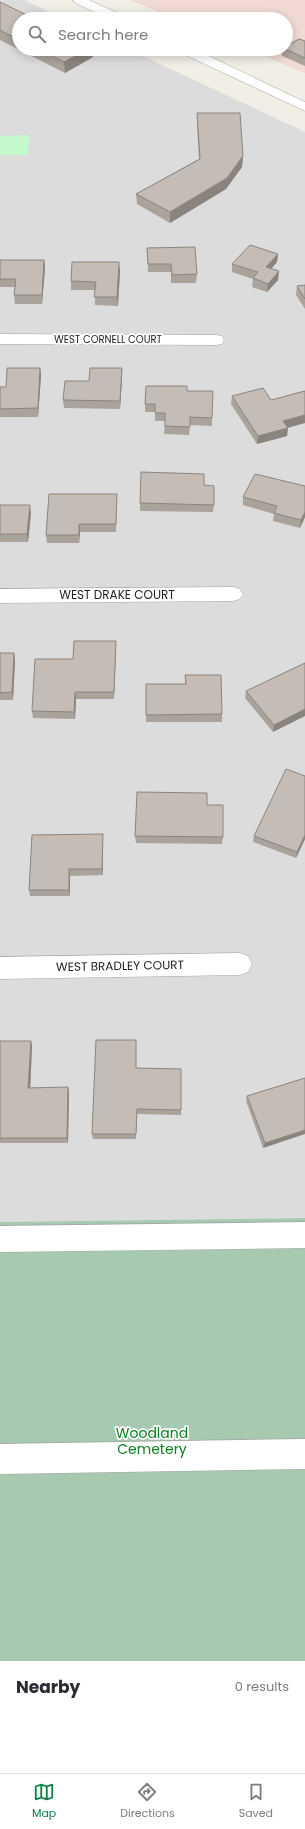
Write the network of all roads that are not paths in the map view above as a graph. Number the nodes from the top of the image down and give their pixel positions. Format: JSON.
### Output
{"nodes":[{"id":1,"x":79,"y":0,"type":"edge"},
{"id":2,"x":105,"y":12,"type":"edge"},
{"id":3,"x":199,"y":56,"type":"edge"},
{"id":4,"x":303,"y":104,"type":"edge"},
{"id":5,"x":0,"y":339,"type":"edge"},
{"id":6,"x":216,"y":340,"type":"dead end"},
{"id":7,"x":233,"y":594,"type":"dead end"},
{"id":8,"x":0,"y":596,"type":"edge"},
{"id":9,"x":240,"y":964,"type":"dead end"},
{"id":10,"x":0,"y":968,"type":"edge"},
{"id":11,"x":305,"y":1235,"type":"edge"},
{"id":12,"x":0,"y":1239,"type":"edge"},
{"id":13,"x":305,"y":1454,"type":"edge"},
{"id":14,"x":0,"y":1459,"type":"edge"}],
"edges":[{"from":1,"to":2,"type":"street"},
{"from":3,"to":4,"type":"street"},
{"from":5,"to":6,"type":"street","name":"WEST CORNELL COURT"},
{"from":7,"to":8,"type":"street","name":"WEST DRAKE COURT"},
{"from":9,"to":10,"type":"street","name":"WEST BRADLEY COURT"},
{"from":11,"to":12,"type":"street"},
{"from":13,"to":14,"type":"street"}]}
